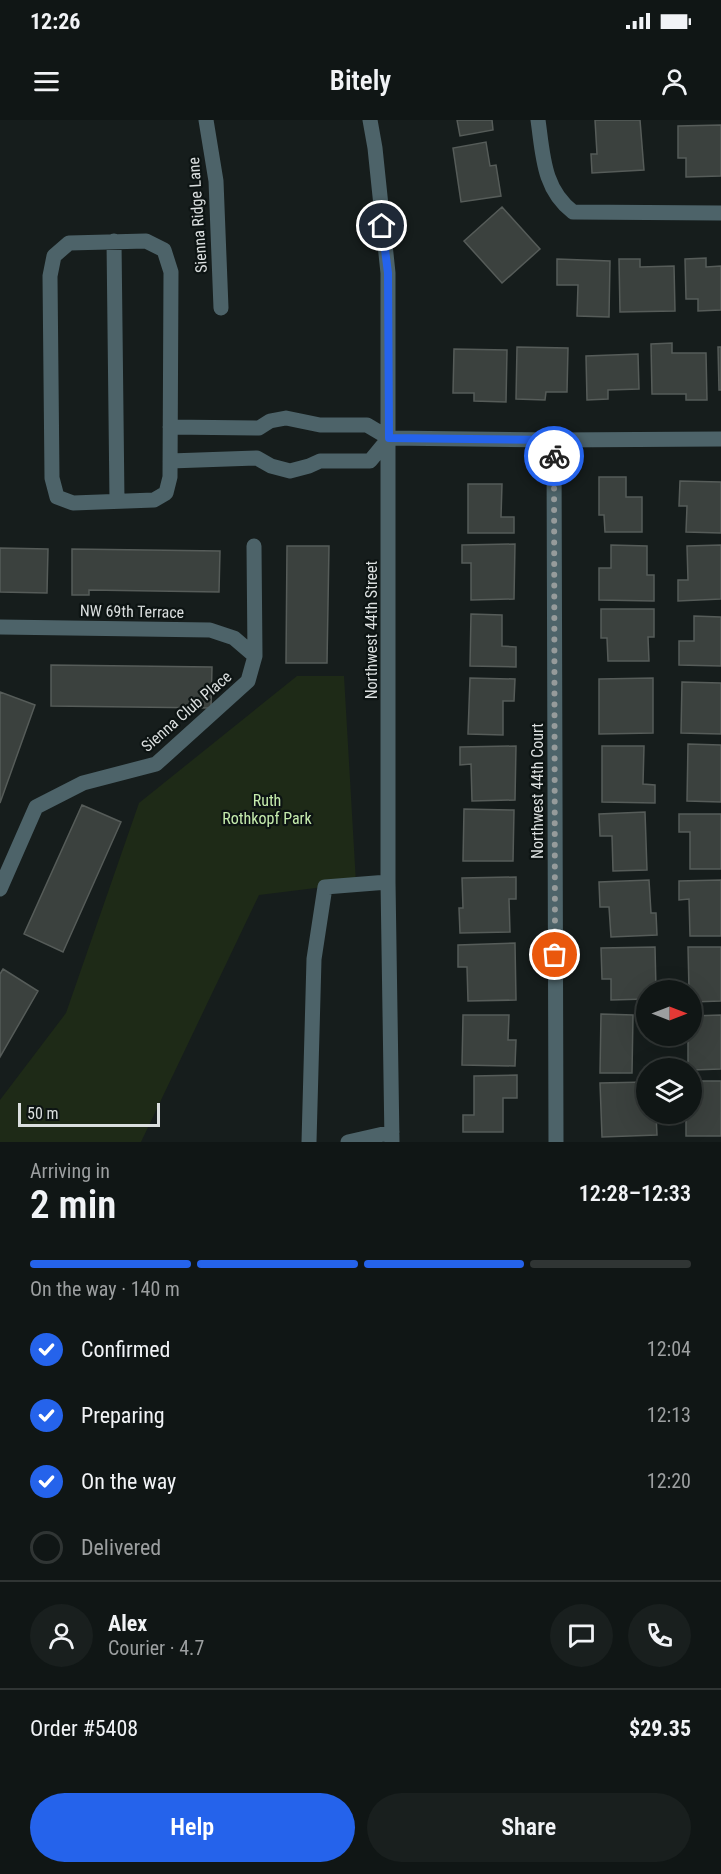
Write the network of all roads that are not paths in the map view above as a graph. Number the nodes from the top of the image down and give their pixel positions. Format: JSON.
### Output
{"nodes":[{"id":1,"x":206,"y":120,"type":"edge"},
{"id":2,"x":370,"y":120,"type":"edge"},
{"id":3,"x":538,"y":120,"type":"edge"},
{"id":4,"x":721,"y":213,"type":"edge"},
{"id":5,"x":114,"y":241,"type":"junction"},
{"id":6,"x":221,"y":308,"type":"dead end"},
{"id":7,"x":170,"y":427,"type":"junction"},
{"id":8,"x":389,"y":438,"type":"junction"},
{"id":9,"x":721,"y":439,"type":"edge"},
{"id":10,"x":554,"y":440,"type":"junction"},
{"id":11,"x":170,"y":461,"type":"junction"},
{"id":12,"x":117,"y":501,"type":"junction"},
{"id":13,"x":255,"y":546,"type":"dead end"},
{"id":14,"x":0,"y":627,"type":"edge"},
{"id":15,"x":255,"y":656,"type":"junction"},
{"id":16,"x":388,"y":882,"type":"junction"},
{"id":17,"x":0,"y":889,"type":"edge"},
{"id":18,"x":392,"y":1137,"type":"edge"},
{"id":19,"x":309,"y":1142,"type":"edge"},
{"id":20,"x":348,"y":1142,"type":"edge"},
{"id":21,"x":556,"y":1142,"type":"edge"}],
"edges":[{"from":1,"to":6,"type":"street","name":"Sienna Ridge Lane"},
{"from":2,"to":8,"type":"street","name":"Northwest 44th Street"},
{"from":3,"to":4,"type":"street"},
{"from":5,"to":7,"type":"street"},
{"from":5,"to":12,"type":"street"},
{"from":5,"to":12,"type":"street"},
{"from":7,"to":8,"type":"street"},
{"from":7,"to":11,"type":"street"},
{"from":8,"to":10,"type":"street"},
{"from":8,"to":11,"type":"street"},
{"from":8,"to":16,"type":"street","name":"Northwest 44th Street"},
{"from":9,"to":10,"type":"street"},
{"from":10,"to":21,"type":"street","name":"Northwest 44th Court"},
{"from":11,"to":12,"type":"street"},
{"from":13,"to":15,"type":"street","name":"Sienna Club Place"},
{"from":14,"to":15,"type":"street","name":"NW 69th Terrace"},
{"from":15,"to":17,"type":"street","name":"Sienna Club Place"},
{"from":16,"to":18,"type":"street","name":"Northwest 44th Street"},
{"from":16,"to":19,"type":"street"},
{"from":18,"to":20,"type":"street"}]}
